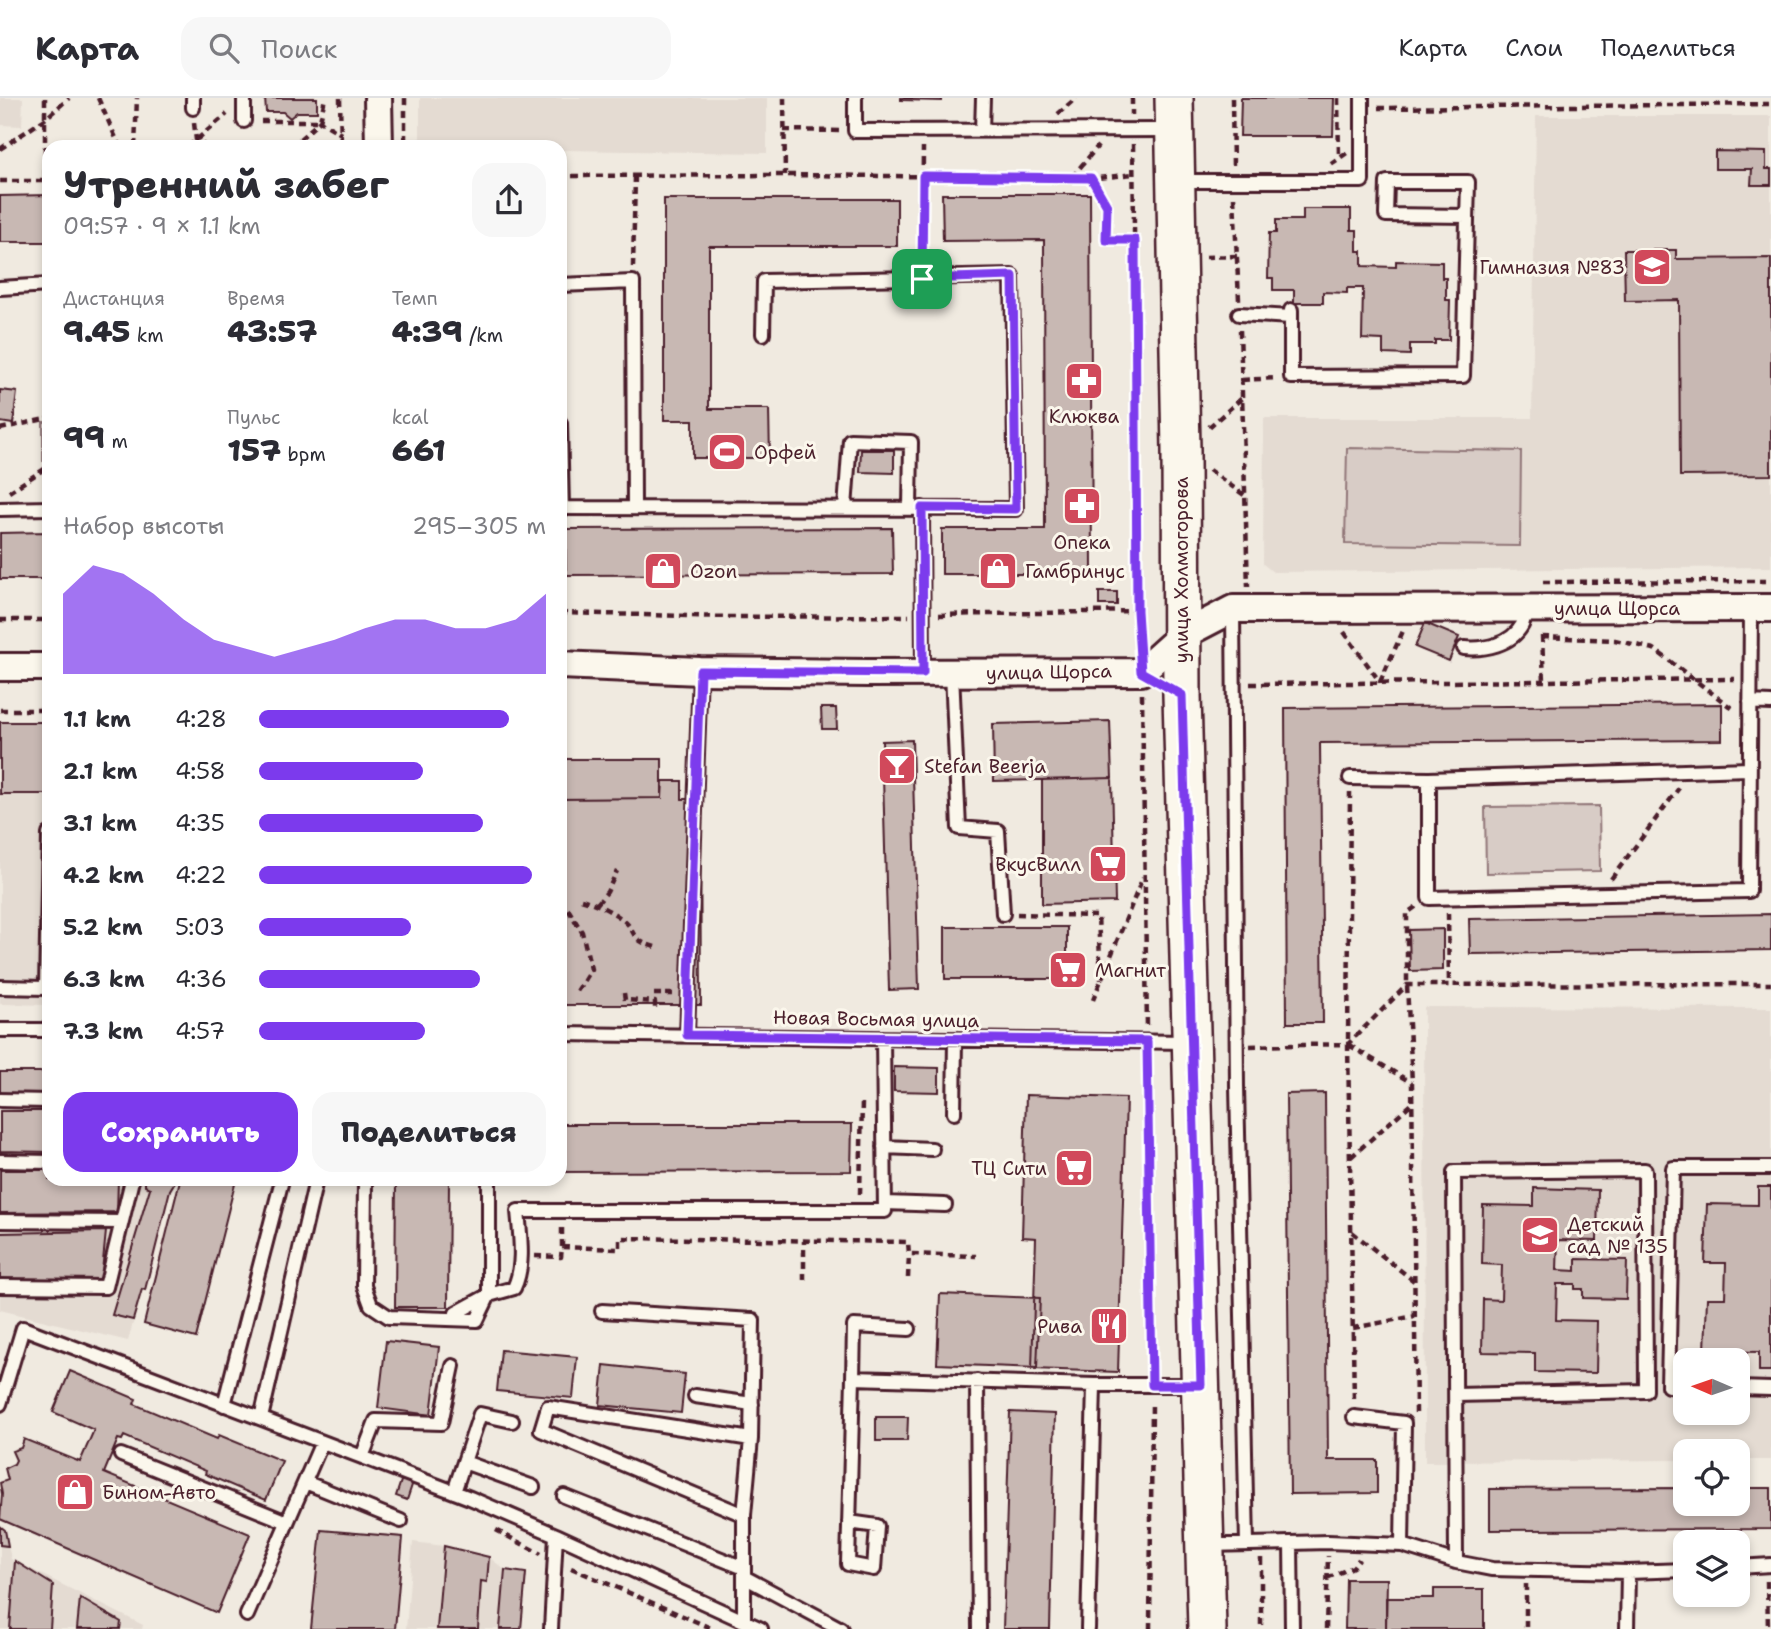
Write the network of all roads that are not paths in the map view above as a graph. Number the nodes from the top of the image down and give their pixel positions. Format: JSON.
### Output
{"nodes":[{"id":1,"x":378,"y":98,"type":"edge"},
{"id":2,"x":855,"y":98,"type":"edge"},
{"id":3,"x":983,"y":98,"type":"edge"},
{"id":4,"x":244,"y":99,"type":"edge"},
{"id":5,"x":1362,"y":103,"type":"edge"},
{"id":6,"x":1174,"y":114,"type":"edge"},
{"id":7,"x":244,"y":121,"type":"road end"},
{"id":8,"x":982,"y":131,"type":"junction"},
{"id":9,"x":379,"y":140,"type":"edge"},
{"id":10,"x":1175,"y":181,"type":"junction"},
{"id":11,"x":1362,"y":181,"type":"junction"},
{"id":12,"x":1387,"y":182,"type":"junction"},
{"id":13,"x":1467,"y":216,"type":"junction"},
{"id":14,"x":42,"y":285,"type":"edge"},
{"id":15,"x":567,"y":285,"type":"edge"},
{"id":16,"x":0,"y":288,"type":"edge"},
{"id":17,"x":1239,"y":314,"type":"road end"},
{"id":18,"x":763,"y":334,"type":"dead end"},
{"id":19,"x":567,"y":507,"type":"edge"},
{"id":20,"x":634,"y":507,"type":"junction"},
{"id":21,"x":42,"y":508,"type":"edge"},
{"id":22,"x":845,"y":508,"type":"junction"},
{"id":23,"x":916,"y":508,"type":"junction"},
{"id":24,"x":0,"y":509,"type":"edge"},
{"id":25,"x":1181,"y":600,"type":"junction"},
{"id":26,"x":1534,"y":608,"type":"junction"},
{"id":27,"x":1761,"y":608,"type":"edge"},
{"id":28,"x":1233,"y":609,"type":"junction"},
{"id":29,"x":1181,"y":636,"type":"junction"},
{"id":30,"x":1464,"y":648,"type":"dead end"},
{"id":31,"x":567,"y":666,"type":"edge"},
{"id":32,"x":0,"y":667,"type":"edge"},
{"id":33,"x":42,"y":667,"type":"edge"},
{"id":34,"x":700,"y":671,"type":"junction"},
{"id":35,"x":1141,"y":672,"type":"junction"},
{"id":36,"x":923,"y":673,"type":"junction"},
{"id":37,"x":952,"y":673,"type":"junction"},
{"id":38,"x":1182,"y":695,"type":"junction"},
{"id":39,"x":1750,"y":702,"type":"junction"},
{"id":40,"x":1771,"y":703,"type":"edge"},
{"id":41,"x":1749,"y":769,"type":"junction"},
{"id":42,"x":1350,"y":778,"type":"road end"},
{"id":43,"x":1429,"y":779,"type":"junction"},
{"id":44,"x":1003,"y":914,"type":"road end"},
{"id":45,"x":0,"y":987,"type":"edge"},
{"id":46,"x":42,"y":988,"type":"edge"},
{"id":47,"x":0,"y":1030,"type":"edge"},
{"id":48,"x":42,"y":1030,"type":"edge"},
{"id":49,"x":567,"y":1034,"type":"edge"},
{"id":50,"x":687,"y":1035,"type":"junction"},
{"id":51,"x":883,"y":1038,"type":"junction"},
{"id":52,"x":955,"y":1039,"type":"junction"},
{"id":53,"x":1192,"y":1042,"type":"junction"},
{"id":54,"x":0,"y":1100,"type":"edge"},
{"id":55,"x":42,"y":1101,"type":"edge"},
{"id":56,"x":954,"y":1113,"type":"dead end"},
{"id":57,"x":884,"y":1147,"type":"junction"},
{"id":58,"x":932,"y":1149,"type":"dead end"},
{"id":59,"x":0,"y":1161,"type":"edge"},
{"id":60,"x":42,"y":1162,"type":"edge"},
{"id":61,"x":1771,"y":1168,"type":"edge"},
{"id":62,"x":130,"y":1186,"type":"edge"},
{"id":63,"x":280,"y":1186,"type":"edge"},
{"id":64,"x":315,"y":1186,"type":"edge"},
{"id":65,"x":365,"y":1186,"type":"edge"},
{"id":66,"x":489,"y":1186,"type":"edge"},
{"id":67,"x":885,"y":1203,"type":"junction"},
{"id":68,"x":946,"y":1205,"type":"dead end"},
{"id":69,"x":0,"y":1221,"type":"edge"},
{"id":70,"x":121,"y":1222,"type":"junction"},
{"id":71,"x":0,"y":1286,"type":"edge"},
{"id":72,"x":489,"y":1295,"type":"junction"},
{"id":73,"x":602,"y":1311,"type":"dead end"},
{"id":74,"x":456,"y":1313,"type":"dead end"},
{"id":75,"x":909,"y":1329,"type":"dead end"},
{"id":76,"x":453,"y":1366,"type":"dead end"},
{"id":77,"x":853,"y":1378,"type":"junction"},
{"id":78,"x":976,"y":1381,"type":"junction"},
{"id":79,"x":1094,"y":1385,"type":"junction"},
{"id":80,"x":1201,"y":1385,"type":"junction"},
{"id":81,"x":1673,"y":1387,"type":"edge"},
{"id":82,"x":1750,"y":1388,"type":"edge"},
{"id":83,"x":1771,"y":1389,"type":"edge"},
{"id":84,"x":1456,"y":1395,"type":"junction"},
{"id":85,"x":695,"y":1396,"type":"dead end"},
{"id":86,"x":0,"y":1404,"type":"edge"},
{"id":87,"x":752,"y":1404,"type":"junction"},
{"id":88,"x":224,"y":1405,"type":"junction"},
{"id":89,"x":1354,"y":1417,"type":"road end"},
{"id":90,"x":261,"y":1418,"type":"junction"},
{"id":91,"x":512,"y":1422,"type":"dead end"},
{"id":92,"x":751,"y":1439,"type":"junction"},
{"id":93,"x":322,"y":1442,"type":"junction"},
{"id":94,"x":121,"y":1455,"type":"dead end"},
{"id":95,"x":362,"y":1457,"type":"junction"},
{"id":96,"x":464,"y":1462,"type":"junction"},
{"id":97,"x":305,"y":1482,"type":"junction"},
{"id":98,"x":533,"y":1487,"type":"dead end"},
{"id":99,"x":454,"y":1492,"type":"junction"},
{"id":100,"x":564,"y":1496,"type":"dead end"},
{"id":101,"x":744,"y":1515,"type":"junction"},
{"id":102,"x":401,"y":1521,"type":"dead end"},
{"id":103,"x":287,"y":1522,"type":"junction"},
{"id":104,"x":849,"y":1522,"type":"dead end"},
{"id":105,"x":556,"y":1535,"type":"junction"},
{"id":106,"x":1291,"y":1543,"type":"junction"},
{"id":107,"x":1247,"y":1544,"type":"junction"},
{"id":108,"x":1205,"y":1545,"type":"junction"},
{"id":109,"x":1402,"y":1545,"type":"junction"},
{"id":110,"x":1456,"y":1562,"type":"junction"},
{"id":111,"x":1769,"y":1565,"type":"edge"},
{"id":112,"x":1750,"y":1566,"type":"edge"},
{"id":113,"x":1673,"y":1571,"type":"edge"},
{"id":114,"x":744,"y":1573,"type":"junction"},
{"id":115,"x":1628,"y":1573,"type":"junction"},
{"id":116,"x":247,"y":1615,"type":"dead end"},
{"id":117,"x":744,"y":1621,"type":"junction"},
{"id":118,"x":551,"y":1629,"type":"edge"},
{"id":119,"x":761,"y":1629,"type":"edge"},
{"id":120,"x":841,"y":1629,"type":"edge"},
{"id":121,"x":979,"y":1629,"type":"edge"},
{"id":122,"x":1088,"y":1629,"type":"edge"},
{"id":123,"x":1207,"y":1629,"type":"edge"},
{"id":124,"x":1292,"y":1629,"type":"edge"},
{"id":125,"x":1627,"y":1629,"type":"edge"}],
"edges":[{"from":1,"to":9,"type":"street"},
{"from":2,"to":8,"type":"lane"},
{"from":3,"to":8,"type":"lane"},
{"from":4,"to":7,"type":"lane"},
{"from":5,"to":11,"type":"lane"},
{"from":6,"to":8,"type":"lane"},
{"from":6,"to":10,"type":"main road","name":"улица Холмогорова"},
{"from":10,"to":11,"type":"lane"},
{"from":10,"to":25,"type":"main road","name":"улица Холмогорова"},
{"from":11,"to":12,"type":"lane"},
{"from":12,"to":13,"type":"lane"},
{"from":12,"to":13,"type":"lane"},
{"from":13,"to":17,"type":"lane"},
{"from":14,"to":16,"type":"lane"},
{"from":15,"to":20,"type":"lane"},
{"from":18,"to":23,"type":"lane"},
{"from":19,"to":20,"type":"lane"},
{"from":20,"to":22,"type":"lane"},
{"from":21,"to":24,"type":"lane"},
{"from":22,"to":23,"type":"lane"},
{"from":22,"to":23,"type":"lane"},
{"from":23,"to":36,"type":"lane"},
{"from":25,"to":28,"type":"street"},
{"from":25,"to":29,"type":"main road","name":"улица Холмогорова"},
{"from":26,"to":27,"type":"street","name":"улица Щорса"},
{"from":26,"to":28,"type":"street","name":"улица Щорса"},
{"from":26,"to":30,"type":"lane"},
{"from":27,"to":39,"type":"lane"},
{"from":28,"to":29,"type":"street","name":"улица Щорса"},
{"from":28,"to":107,"type":"lane"},
{"from":29,"to":35,"type":"street","name":"улица Щорса"},
{"from":29,"to":38,"type":"main road","name":"улица Холмогорова"},
{"from":31,"to":34,"type":"street","name":"улица Щорса"},
{"from":32,"to":33,"type":"street"},
{"from":34,"to":36,"type":"street","name":"улица Щорса"},
{"from":34,"to":50,"type":"lane"},
{"from":35,"to":37,"type":"street","name":"улица Щорса"},
{"from":35,"to":38,"type":"street"},
{"from":36,"to":37,"type":"street","name":"улица Щорса"},
{"from":37,"to":44,"type":"lane"},
{"from":38,"to":53,"type":"main road","name":"улица Холмогорова"},
{"from":39,"to":40,"type":"lane"},
{"from":39,"to":41,"type":"lane"},
{"from":41,"to":43,"type":"lane"},
{"from":41,"to":43,"type":"lane"},
{"from":42,"to":43,"type":"lane"},
{"from":45,"to":46,"type":"lane"},
{"from":47,"to":48,"type":"lane"},
{"from":49,"to":50,"type":"lane","name":"Новая Восьмая улица"},
{"from":50,"to":51,"type":"lane","name":"Новая Восьмая улица"},
{"from":51,"to":52,"type":"lane","name":"Новая Восьмая улица"},
{"from":51,"to":57,"type":"lane"},
{"from":52,"to":53,"type":"lane","name":"Новая Восьмая улица"},
{"from":52,"to":56,"type":"lane"},
{"from":53,"to":80,"type":"main road","name":"улица Холмогорова"},
{"from":54,"to":55,"type":"lane"},
{"from":57,"to":58,"type":"lane"},
{"from":57,"to":67,"type":"lane"},
{"from":59,"to":60,"type":"lane"},
{"from":61,"to":81,"type":"lane"},
{"from":62,"to":70,"type":"lane"},
{"from":63,"to":88,"type":"lane"},
{"from":64,"to":90,"type":"lane"},
{"from":65,"to":72,"type":"lane"},
{"from":66,"to":72,"type":"lane"},
{"from":67,"to":68,"type":"lane"},
{"from":67,"to":72,"type":"lane"},
{"from":69,"to":70,"type":"lane"},
{"from":70,"to":71,"type":"lane"},
{"from":72,"to":74,"type":"lane"},
{"from":73,"to":87,"type":"lane"},
{"from":75,"to":77,"type":"lane"},
{"from":76,"to":95,"type":"lane"},
{"from":77,"to":78,"type":"lane"},
{"from":77,"to":104,"type":"lane"},
{"from":78,"to":79,"type":"lane"},
{"from":78,"to":121,"type":"lane"},
{"from":79,"to":80,"type":"lane"},
{"from":79,"to":122,"type":"lane"},
{"from":80,"to":108,"type":"main road","name":"улица Холмогорова"},
{"from":82,"to":83,"type":"lane"},
{"from":84,"to":84,"type":"lane"},
{"from":84,"to":110,"type":"lane"},
{"from":85,"to":87,"type":"lane"},
{"from":86,"to":88,"type":"lane"},
{"from":87,"to":92,"type":"lane"},
{"from":88,"to":90,"type":"lane"},
{"from":89,"to":109,"type":"lane"},
{"from":90,"to":93,"type":"lane"},
{"from":91,"to":96,"type":"lane"},
{"from":92,"to":101,"type":"lane"},
{"from":92,"to":101,"type":"lane"},
{"from":93,"to":95,"type":"lane"},
{"from":93,"to":97,"type":"lane"},
{"from":94,"to":103,"type":"lane"},
{"from":95,"to":99,"type":"lane"},
{"from":96,"to":98,"type":"lane"},
{"from":96,"to":99,"type":"lane"},
{"from":97,"to":102,"type":"lane"},
{"from":97,"to":103,"type":"lane"},
{"from":99,"to":105,"type":"lane"},
{"from":100,"to":114,"type":"lane"},
{"from":101,"to":114,"type":"lane"},
{"from":103,"to":116,"type":"lane"},
{"from":105,"to":117,"type":"lane"},
{"from":105,"to":118,"type":"lane"},
{"from":106,"to":107,"type":"lane"},
{"from":106,"to":109,"type":"lane"},
{"from":106,"to":124,"type":"lane"},
{"from":107,"to":108,"type":"lane"},
{"from":108,"to":123,"type":"main road","name":"улица Холмогорова"},
{"from":109,"to":110,"type":"lane"},
{"from":110,"to":115,"type":"lane"},
{"from":111,"to":112,"type":"lane"},
{"from":113,"to":115,"type":"lane"},
{"from":114,"to":117,"type":"lane"},
{"from":114,"to":120,"type":"lane"},
{"from":115,"to":125,"type":"lane"},
{"from":117,"to":119,"type":"lane"}]}
